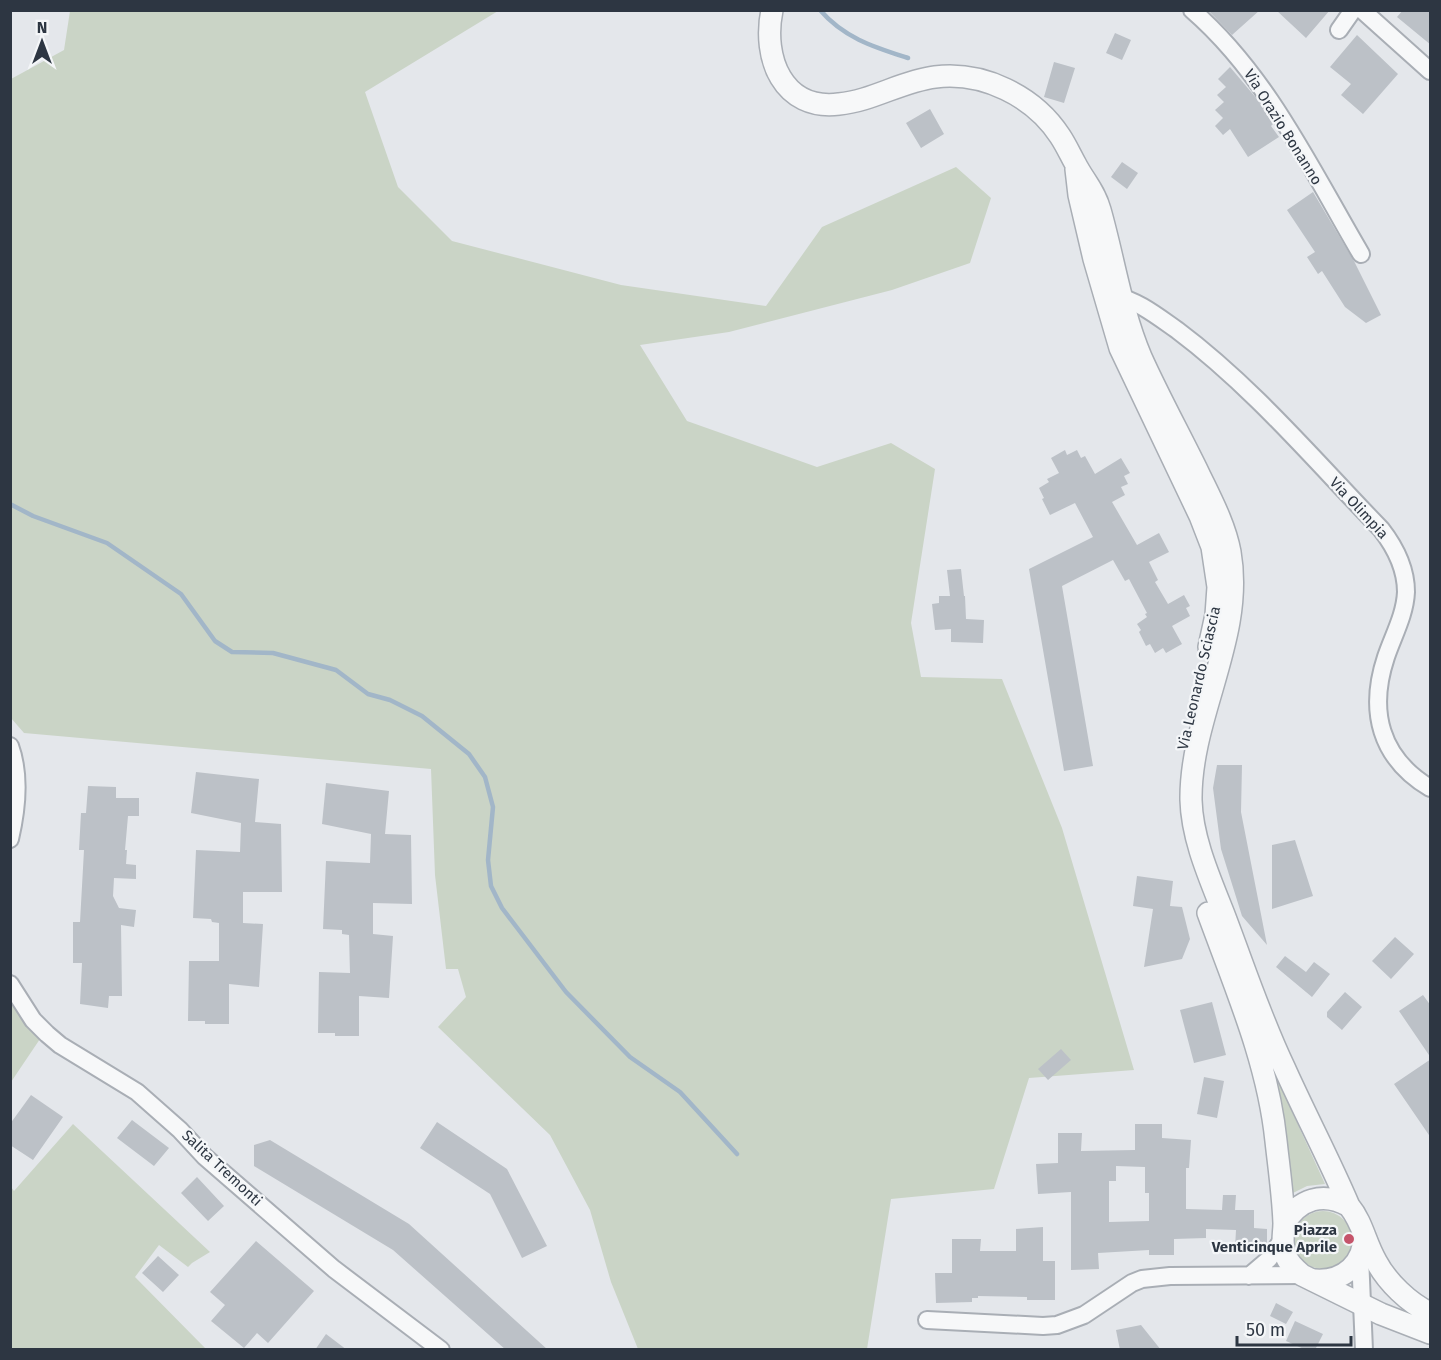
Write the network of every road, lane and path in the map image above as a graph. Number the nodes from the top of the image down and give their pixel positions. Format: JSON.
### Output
{"nodes":[{"id":1,"x":772,"y":10,"type":"edge"},
{"id":2,"x":1192,"y":10,"type":"edge"},
{"id":3,"x":1353,"y":10,"type":"edge"},
{"id":4,"x":1362,"y":10,"type":"edge"},
{"id":5,"x":1339,"y":30,"type":"dead end"},
{"id":6,"x":1431,"y":71,"type":"edge"},
{"id":7,"x":1361,"y":254,"type":"dead end"},
{"id":8,"x":1112,"y":295,"type":"junction"},
{"id":9,"x":10,"y":746,"type":"edge"},
{"id":10,"x":1431,"y":788,"type":"edge"},
{"id":11,"x":10,"y":839,"type":"edge"},
{"id":12,"x":10,"y":984,"type":"edge"},
{"id":13,"x":1274,"y":1072,"type":"junction"},
{"id":14,"x":1348,"y":1206,"type":"junction"},
{"id":15,"x":1283,"y":1232,"type":"junction"},
{"id":16,"x":1364,"y":1234,"type":"junction"},
{"id":17,"x":1360,"y":1257,"type":"junction"},
{"id":18,"x":1249,"y":1276,"type":"junction"},
{"id":19,"x":1308,"y":1277,"type":"junction"},
{"id":20,"x":1341,"y":1294,"type":"junction"},
{"id":21,"x":1360,"y":1304,"type":"junction"},
{"id":22,"x":1431,"y":1313,"type":"edge"},
{"id":23,"x":1381,"y":1314,"type":"junction"},
{"id":24,"x":927,"y":1320,"type":"dead end"},
{"id":25,"x":1431,"y":1333,"type":"edge"},
{"id":26,"x":1363,"y":1344,"type":"edge"},
{"id":27,"x":441,"y":1350,"type":"edge"}],
"edges":[{"from":1,"to":8,"type":"street","name":"Via Leonardo Sciascia"},
{"from":2,"to":7,"type":"street","name":"Via Orazio Bonanno"},
{"from":3,"to":5,"type":"street"},
{"from":4,"to":6,"type":"street"},
{"from":8,"to":10,"type":"street","name":"Via Olimpia"},
{"from":8,"to":13,"type":"street","name":"Via Leonardo Sciascia"},
{"from":9,"to":11,"type":"street"},
{"from":12,"to":27,"type":"street","name":"Salita Tremonti"},
{"from":13,"to":14,"type":"street","name":"Via Leonardo Sciascia"},
{"from":13,"to":15,"type":"street","name":"Via Leonardo Sciascia"},
{"from":14,"to":15,"type":"street"},
{"from":14,"to":16,"type":"street"},
{"from":15,"to":18,"type":"street"},
{"from":15,"to":19,"type":"street"},
{"from":16,"to":17,"type":"street"},
{"from":16,"to":22,"type":"street"},
{"from":17,"to":19,"type":"street"},
{"from":17,"to":21,"type":"street"},
{"from":18,"to":19,"type":"street"},
{"from":18,"to":24,"type":"street"},
{"from":19,"to":20,"type":"street"},
{"from":20,"to":21,"type":"street"},
{"from":20,"to":26,"type":"street"},
{"from":21,"to":23,"type":"street"},
{"from":21,"to":26,"type":"street"},
{"from":23,"to":25,"type":"street"},
{"from":23,"to":26,"type":"street"}]}
